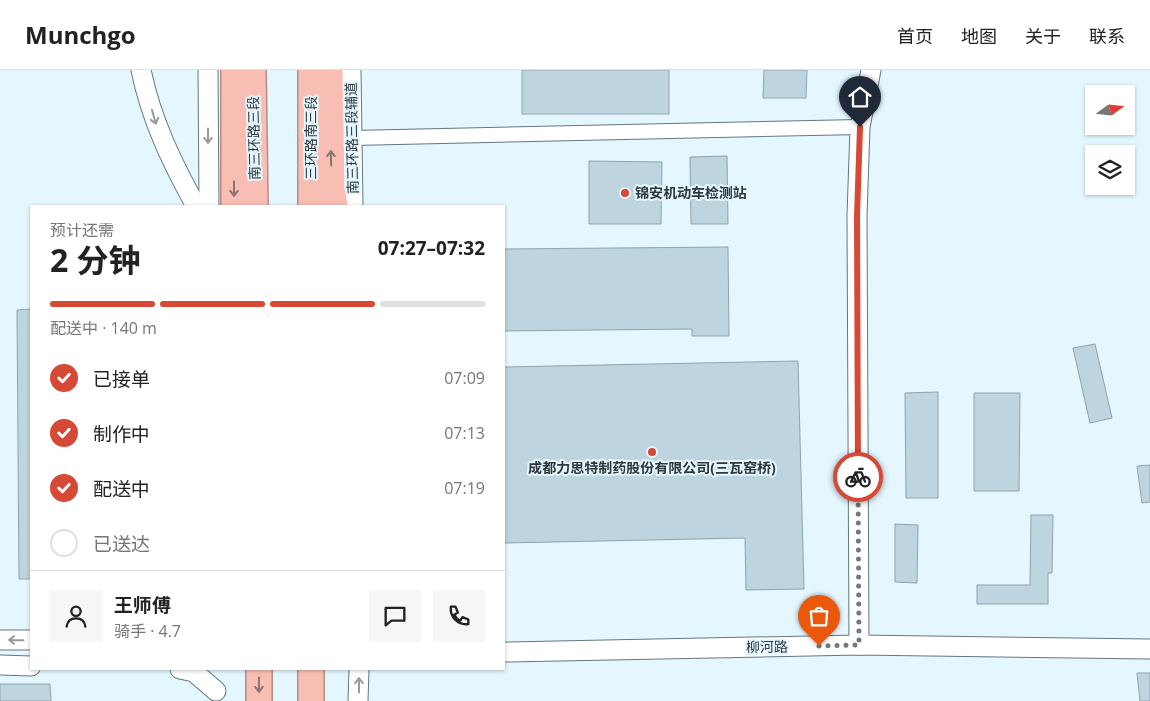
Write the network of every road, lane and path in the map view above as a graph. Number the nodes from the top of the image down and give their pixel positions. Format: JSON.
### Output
{"nodes":[{"id":1,"x":141,"y":70,"type":"edge"},
{"id":2,"x":208,"y":70,"type":"edge"},
{"id":3,"x":234,"y":70,"type":"edge"},
{"id":4,"x":253,"y":70,"type":"edge"},
{"id":5,"x":311,"y":70,"type":"edge"},
{"id":6,"x":330,"y":70,"type":"edge"},
{"id":7,"x":871,"y":70,"type":"edge"},
{"id":8,"x":353,"y":75,"type":"edge"},
{"id":9,"x":860,"y":127,"type":"junction"},
{"id":10,"x":352,"y":138,"type":"junction"},
{"id":11,"x":195,"y":205,"type":"edge"},
{"id":12,"x":209,"y":205,"type":"edge"},
{"id":13,"x":234,"y":205,"type":"edge"},
{"id":14,"x":255,"y":205,"type":"edge"},
{"id":15,"x":311,"y":205,"type":"edge"},
{"id":16,"x":335,"y":205,"type":"edge"},
{"id":17,"x":353,"y":205,"type":"edge"},
{"id":18,"x":0,"y":640,"type":"edge"},
{"id":19,"x":30,"y":640,"type":"edge"},
{"id":20,"x":859,"y":645,"type":"junction"},
{"id":21,"x":1150,"y":649,"type":"edge"},
{"id":22,"x":505,"y":652,"type":"edge"},
{"id":23,"x":0,"y":666,"type":"edge"},
{"id":24,"x":30,"y":666,"type":"edge"},
{"id":25,"x":185,"y":670,"type":"edge"},
{"id":26,"x":215,"y":670,"type":"edge"},
{"id":27,"x":259,"y":670,"type":"edge"},
{"id":28,"x":311,"y":670,"type":"edge"},
{"id":29,"x":359,"y":670,"type":"edge"},
{"id":30,"x":216,"y":696,"type":"edge"},
{"id":31,"x":259,"y":701,"type":"edge"},
{"id":32,"x":311,"y":701,"type":"edge"},
{"id":33,"x":358,"y":701,"type":"edge"}],
"edges":[{"from":1,"to":11,"type":"main road","one_way":true},
{"from":2,"to":12,"type":"main road","one_way":true},
{"from":3,"to":13,"type":"highway","one_way":true},
{"from":4,"to":14,"type":"highway","name":"南三环路三段"},
{"from":5,"to":15,"type":"highway","name":"三环路南三段"},
{"from":16,"to":6,"type":"highway","one_way":true},
{"from":7,"to":9,"type":"main road"},
{"from":8,"to":10,"type":"main road","name":"南三环路三段辅道"},
{"from":9,"to":10,"type":"street"},
{"from":9,"to":20,"type":"main road"},
{"from":10,"to":17,"type":"main road","name":"南三环路三段辅道"},
{"from":19,"to":18,"type":"main road","one_way":true},
{"from":20,"to":21,"type":"main road","name":"柳河路"},
{"from":20,"to":22,"type":"main road","name":"柳河路"},
{"from":23,"to":24,"type":"main road"},
{"from":25,"to":30,"type":"main road"},
{"from":26,"to":30,"type":"main road"},
{"from":27,"to":31,"type":"highway","one_way":true},
{"from":28,"to":32,"type":"highway"},
{"from":33,"to":29,"type":"main road","one_way":true}]}
